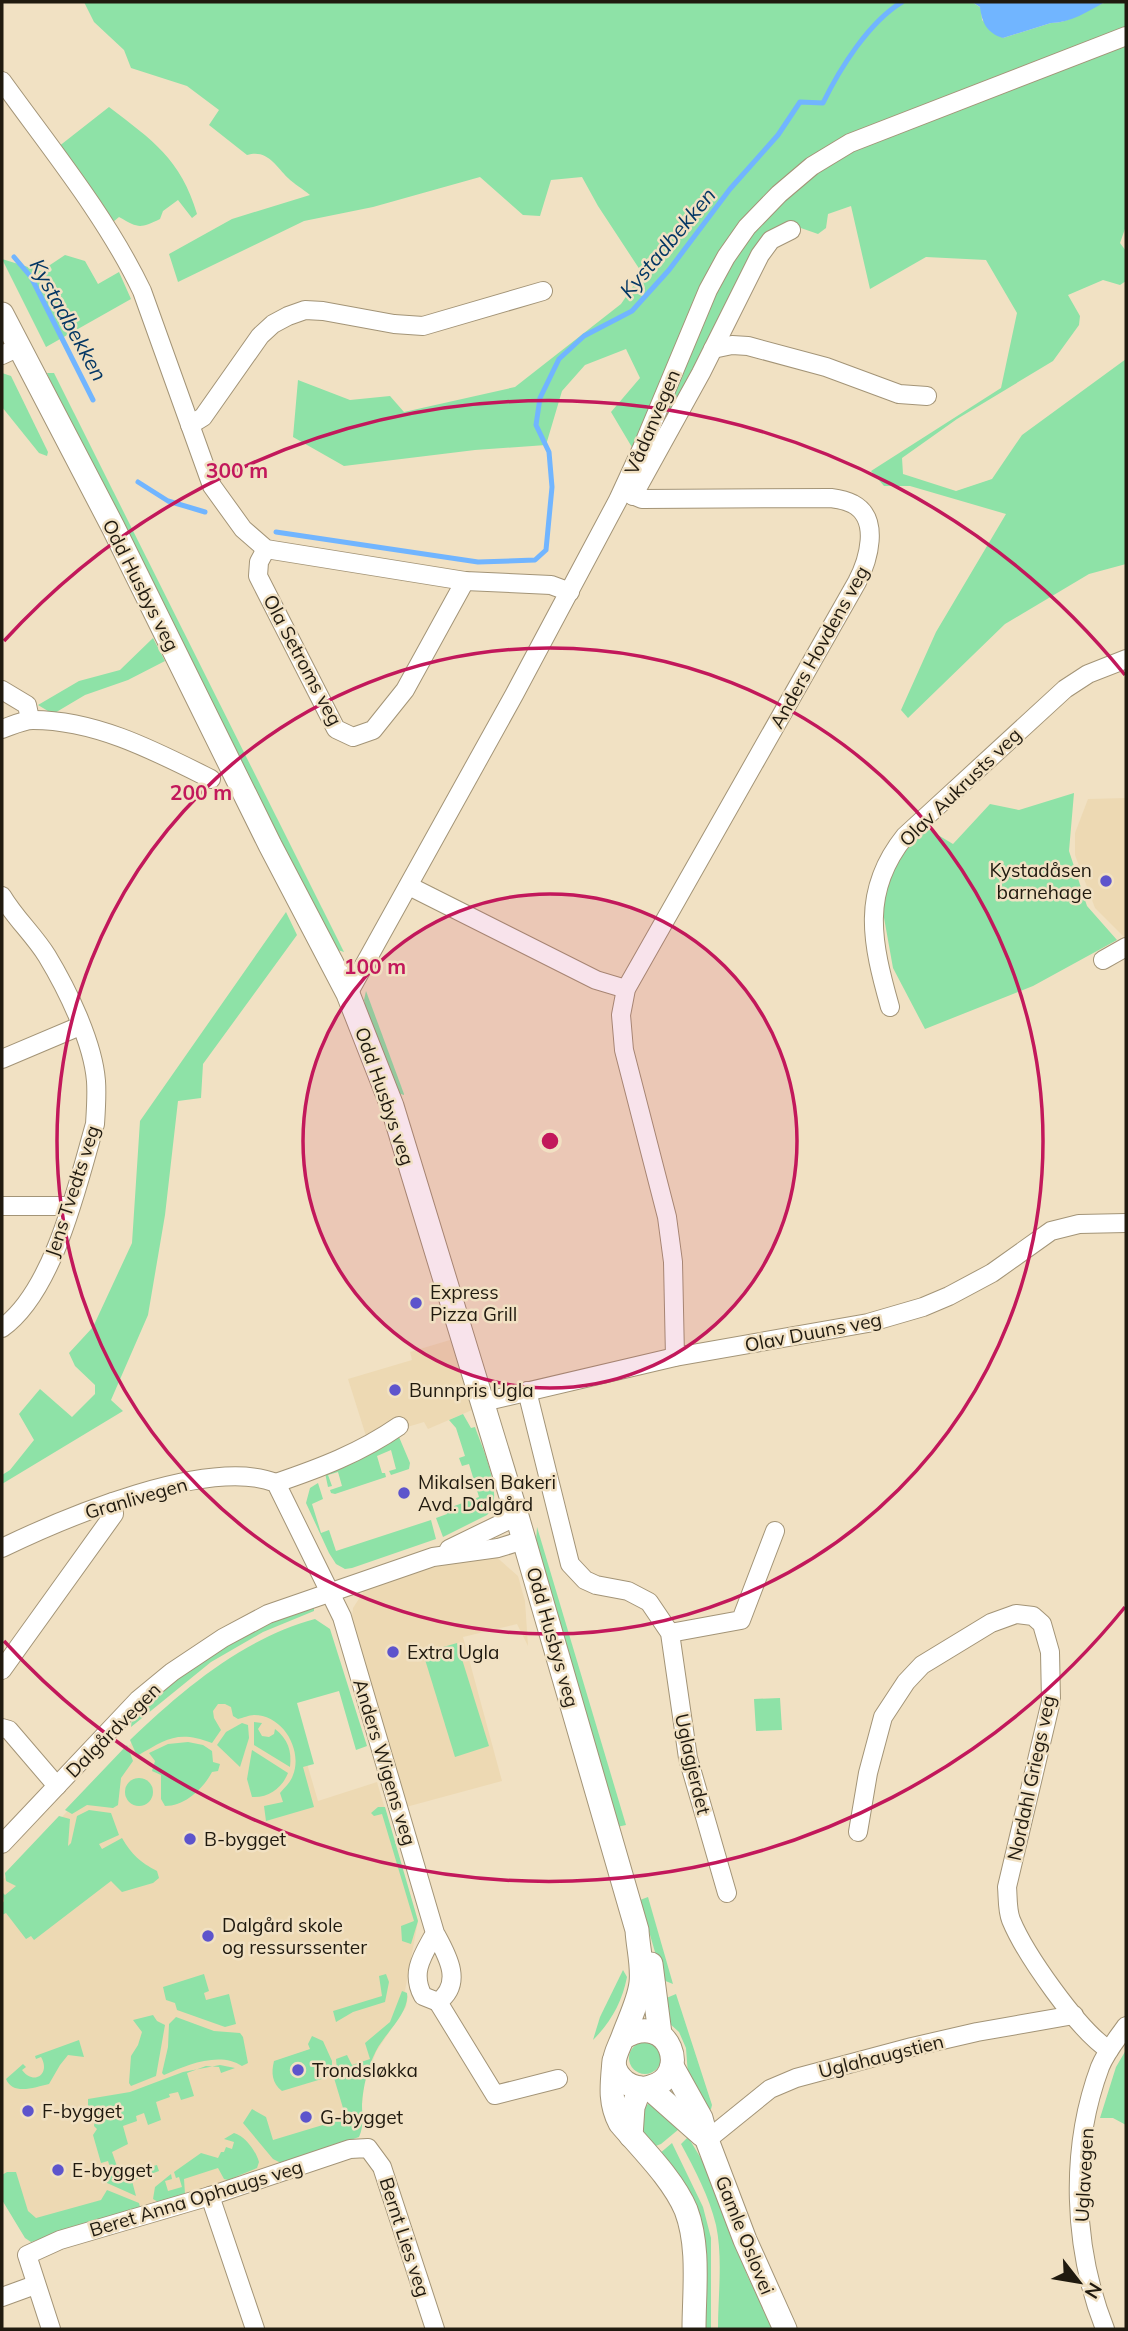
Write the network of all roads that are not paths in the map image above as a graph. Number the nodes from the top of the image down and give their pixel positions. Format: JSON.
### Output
{"nodes":[{"id":1,"x":1126,"y":36,"type":"edge"},
{"id":2,"x":2,"y":81,"type":"edge"},
{"id":3,"x":791,"y":230,"type":"dead end"},
{"id":4,"x":543,"y":291,"type":"dead end"},
{"id":5,"x":2,"y":314,"type":"edge"},
{"id":6,"x":713,"y":349,"type":"junction"},
{"id":7,"x":10,"y":351,"type":"edge"},
{"id":8,"x":928,"y":396,"type":"dead end"},
{"id":9,"x":190,"y":425,"type":"junction"},
{"id":10,"x":628,"y":494,"type":"junction"},
{"id":11,"x":266,"y":549,"type":"junction"},
{"id":12,"x":465,"y":581,"type":"junction"},
{"id":13,"x":570,"y":592,"type":"junction"},
{"id":14,"x":1126,"y":659,"type":"edge"},
{"id":15,"x":2,"y":690,"type":"edge"},
{"id":16,"x":30,"y":719,"type":"junction"},
{"id":17,"x":2,"y":729,"type":"edge"},
{"id":18,"x":211,"y":779,"type":"dead end"},
{"id":19,"x":409,"y":886,"type":"junction"},
{"id":20,"x":2,"y":896,"type":"edge"},
{"id":21,"x":1126,"y":947,"type":"edge"},
{"id":22,"x":1103,"y":960,"type":"dead end"},
{"id":23,"x":626,"y":989,"type":"junction"},
{"id":24,"x":348,"y":994,"type":"junction"},
{"id":25,"x":890,"y":1007,"type":"dead end"},
{"id":26,"x":80,"y":1026,"type":"junction"},
{"id":27,"x":2,"y":1059,"type":"edge"},
{"id":28,"x":2,"y":1206,"type":"edge"},
{"id":29,"x":70,"y":1206,"type":"junction"},
{"id":30,"x":1126,"y":1223,"type":"edge"},
{"id":31,"x":2,"y":1328,"type":"edge"},
{"id":32,"x":676,"y":1357,"type":"junction"},
{"id":33,"x":527,"y":1391,"type":"junction"},
{"id":34,"x":483,"y":1402,"type":"junction"},
{"id":35,"x":399,"y":1426,"type":"dead end"},
{"id":36,"x":276,"y":1483,"type":"junction"},
{"id":37,"x":113,"y":1502,"type":"junction"},
{"id":38,"x":517,"y":1516,"type":"junction"},
{"id":39,"x":775,"y":1531,"type":"dead end"},
{"id":40,"x":524,"y":1540,"type":"junction"},
{"id":41,"x":2,"y":1548,"type":"edge"},
{"id":42,"x":433,"y":1557,"type":"junction"},
{"id":43,"x":331,"y":1592,"type":"junction"},
{"id":44,"x":670,"y":1633,"type":"junction"},
{"id":45,"x":2,"y":1670,"type":"edge"},
{"id":46,"x":2,"y":1728,"type":"edge"},
{"id":47,"x":57,"y":1786,"type":"junction"},
{"id":48,"x":859,"y":1832,"type":"dead end"},
{"id":49,"x":2,"y":1844,"type":"edge"},
{"id":50,"x":727,"y":1893,"type":"dead end"},
{"id":51,"x":637,"y":1930,"type":"junction"},
{"id":52,"x":435,"y":1933,"type":"junction"},
{"id":53,"x":438,"y":2001,"type":"junction"},
{"id":54,"x":1073,"y":2015,"type":"junction"},
{"id":55,"x":1126,"y":2026,"type":"edge"},
{"id":56,"x":660,"y":2034,"type":"junction"},
{"id":57,"x":623,"y":2038,"type":"junction"},
{"id":58,"x":1109,"y":2050,"type":"junction"},
{"id":59,"x":614,"y":2061,"type":"junction"},
{"id":60,"x":672,"y":2066,"type":"junction"},
{"id":61,"x":558,"y":2079,"type":"dead end"},
{"id":62,"x":644,"y":2088,"type":"junction"},
{"id":63,"x":631,"y":2136,"type":"junction"},
{"id":64,"x":707,"y":2140,"type":"junction"},
{"id":65,"x":368,"y":2148,"type":"joint"},
{"id":66,"x":210,"y":2196,"type":"junction"},
{"id":67,"x":35,"y":2285,"type":"junction"},
{"id":68,"x":2,"y":2297,"type":"edge"},
{"id":69,"x":51,"y":2329,"type":"edge"},
{"id":70,"x":255,"y":2329,"type":"edge"},
{"id":71,"x":435,"y":2329,"type":"edge"},
{"id":72,"x":694,"y":2329,"type":"edge"},
{"id":73,"x":785,"y":2329,"type":"edge"},
{"id":74,"x":1105,"y":2329,"type":"edge"}],
"edges":[{"from":1,"to":10,"type":"street","name":"Vådanvegen"},
{"from":2,"to":9,"type":"street"},
{"from":3,"to":6,"type":"street","name":"Vådanvegen"},
{"from":4,"to":9,"type":"street"},
{"from":5,"to":7,"type":"street","name":"Odd Husbys veg"},
{"from":6,"to":8,"type":"street"},
{"from":6,"to":10,"type":"street","name":"Vådanvegen"},
{"from":7,"to":24,"type":"street","name":"Odd Husbys veg"},
{"from":9,"to":11,"type":"street"},
{"from":10,"to":13,"type":"street","name":"Vådanvegen"},
{"from":10,"to":23,"type":"street","name":"Anders Hovdens veg"},
{"from":11,"to":12,"type":"street"},
{"from":11,"to":12,"type":"street","name":"Ola Setroms veg"},
{"from":12,"to":13,"type":"street"},
{"from":13,"to":19,"type":"street","name":"Vådanvegen"},
{"from":14,"to":25,"type":"street","name":"Olav Aukrusts veg"},
{"from":15,"to":16,"type":"street"},
{"from":16,"to":17,"type":"street"},
{"from":16,"to":18,"type":"street"},
{"from":19,"to":23,"type":"street"},
{"from":19,"to":24,"type":"street","name":"Vådanvegen"},
{"from":20,"to":26,"type":"street","name":"Jens Tvedts veg"},
{"from":21,"to":22,"type":"street"},
{"from":23,"to":32,"type":"street","name":"Anders Hovdens veg"},
{"from":24,"to":34,"type":"street","name":"Odd Husbys veg"},
{"from":26,"to":27,"type":"street"},
{"from":26,"to":29,"type":"street","name":"Jens Tvedts veg"},
{"from":28,"to":29,"type":"street"},
{"from":29,"to":31,"type":"street","name":"Jens Tvedts veg"},
{"from":30,"to":32,"type":"street","name":"Olav Duuns veg"},
{"from":32,"to":33,"type":"street","name":"Olav Duuns veg"},
{"from":33,"to":34,"type":"street","name":"Olav Duuns veg"},
{"from":33,"to":44,"type":"street","name":"Uglagjerdet"},
{"from":34,"to":38,"type":"street","name":"Odd Husbys veg"},
{"from":35,"to":36,"type":"street"},
{"from":36,"to":37,"type":"street","name":"Granlivegen"},
{"from":36,"to":43,"type":"street"},
{"from":37,"to":41,"type":"street","name":"Granlivegen"},
{"from":37,"to":45,"type":"street"},
{"from":38,"to":40,"type":"street","name":"Odd Husbys veg"},
{"from":38,"to":42,"type":"street","name":"Dalgårdvegen"},
{"from":39,"to":44,"type":"street"},
{"from":40,"to":42,"type":"street","name":"Dalgårdvegen"},
{"from":40,"to":51,"type":"street","name":"Odd Husbys veg"},
{"from":42,"to":43,"type":"street","name":"Dalgårdvegen"},
{"from":43,"to":47,"type":"street","name":"Dalgårdvegen"},
{"from":43,"to":52,"type":"street","name":"Anders Wigens veg"},
{"from":44,"to":50,"type":"street","name":"Uglagjerdet"},
{"from":46,"to":47,"type":"street"},
{"from":47,"to":49,"type":"street","name":"Dalgårdvegen"},
{"from":48,"to":54,"type":"street","name":"Nordahl Griegs veg"},
{"from":51,"to":56,"type":"street","name":"Odd Husbys veg"},
{"from":51,"to":57,"type":"street","name":"Odd Husbys veg"},
{"from":52,"to":53,"type":"street","name":"Anders Wigens veg"},
{"from":52,"to":53,"type":"street"},
{"from":53,"to":61,"type":"street"},
{"from":54,"to":58,"type":"street","name":"Nordahl Griegs veg"},
{"from":54,"to":64,"type":"street","name":"Uglahaugstien"},
{"from":55,"to":58,"type":"street","name":"Uglavegen"},
{"from":56,"to":57,"type":"street"},
{"from":56,"to":60,"type":"street"},
{"from":57,"to":59,"type":"street"},
{"from":58,"to":74,"type":"street","name":"Uglavegen"},
{"from":59,"to":62,"type":"street"},
{"from":59,"to":63,"type":"street"},
{"from":60,"to":62,"type":"street"},
{"from":60,"to":64,"type":"street","name":"Gamle Oslovei"},
{"from":62,"to":63,"type":"street"},
{"from":62,"to":64,"type":"street","name":"Gamle Oslovei"},
{"from":63,"to":72,"type":"street"},
{"from":64,"to":73,"type":"street","name":"Gamle Oslovei"},
{"from":65,"to":66,"type":"street","name":"Beret Anna Ophaugs veg"},
{"from":65,"to":71,"type":"street","name":"Bernt Lies veg"},
{"from":66,"to":67,"type":"street","name":"Beret Anna Ophaugs veg"},
{"from":66,"to":70,"type":"street"},
{"from":67,"to":68,"type":"street"},
{"from":67,"to":69,"type":"street"}]}
